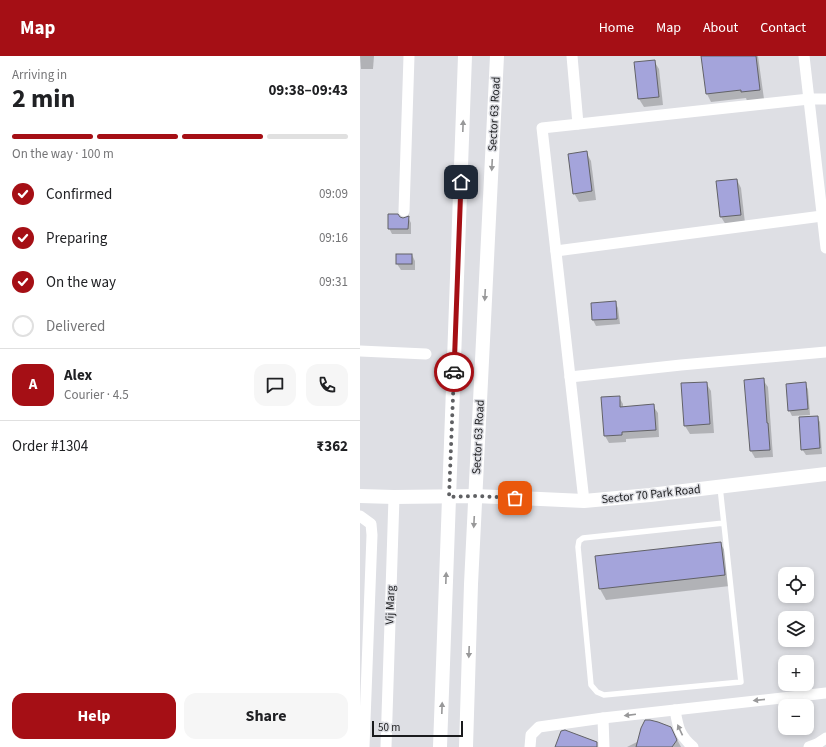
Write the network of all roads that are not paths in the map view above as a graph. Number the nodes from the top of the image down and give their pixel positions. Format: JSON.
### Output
{"nodes":[{"id":1,"x":409,"y":56,"type":"edge"},
{"id":2,"x":465,"y":56,"type":"edge"},
{"id":3,"x":497,"y":56,"type":"edge"},
{"id":4,"x":572,"y":56,"type":"edge"},
{"id":5,"x":804,"y":56,"type":"edge"},
{"id":6,"x":809,"y":99,"type":"junction"},
{"id":7,"x":826,"y":99,"type":"edge"},
{"id":8,"x":578,"y":124,"type":"junction"},
{"id":9,"x":404,"y":211,"type":"dead end"},
{"id":10,"x":822,"y":216,"type":"junction"},
{"id":11,"x":826,"y":248,"type":"edge"},
{"id":12,"x":556,"y":251,"type":"junction"},
{"id":13,"x":360,"y":351,"type":"edge"},
{"id":14,"x":826,"y":352,"type":"edge"},
{"id":15,"x":426,"y":354,"type":"dead end"},
{"id":16,"x":570,"y":378,"type":"junction"},
{"id":17,"x":826,"y":474,"type":"edge"},
{"id":18,"x":720,"y":486,"type":"junction"},
{"id":19,"x":360,"y":496,"type":"edge"},
{"id":20,"x":475,"y":496,"type":"junction"},
{"id":21,"x":449,"y":497,"type":"junction"},
{"id":22,"x":394,"y":498,"type":"junction"},
{"id":23,"x":584,"y":501,"type":"junction"},
{"id":24,"x":360,"y":516,"type":"edge"},
{"id":25,"x":724,"y":523,"type":"junction"},
{"id":26,"x":826,"y":693,"type":"edge"},
{"id":27,"x":675,"y":710,"type":"junction"},
{"id":28,"x":603,"y":718,"type":"junction"},
{"id":29,"x":826,"y":738,"type":"edge"},
{"id":30,"x":364,"y":747,"type":"edge"},
{"id":31,"x":386,"y":747,"type":"edge"},
{"id":32,"x":440,"y":747,"type":"edge"},
{"id":33,"x":466,"y":747,"type":"edge"},
{"id":34,"x":530,"y":747,"type":"edge"},
{"id":35,"x":604,"y":747,"type":"edge"},
{"id":36,"x":693,"y":747,"type":"edge"},
{"id":37,"x":809,"y":747,"type":"edge"}],
"edges":[{"from":1,"to":9,"type":"street"},
{"from":21,"to":2,"type":"street","one_way":true},
{"from":3,"to":20,"type":"street","name":"Sector 63 Road","one_way":true},
{"from":4,"to":8,"type":"street"},
{"from":5,"to":6,"type":"street"},
{"from":6,"to":7,"type":"street"},
{"from":6,"to":8,"type":"street"},
{"from":6,"to":10,"type":"street"},
{"from":8,"to":12,"type":"street"},
{"from":10,"to":11,"type":"street"},
{"from":10,"to":12,"type":"street"},
{"from":12,"to":16,"type":"street"},
{"from":13,"to":15,"type":"street"},
{"from":14,"to":16,"type":"street"},
{"from":16,"to":23,"type":"street"},
{"from":17,"to":18,"type":"street","name":"Sector 70 Park Road"},
{"from":18,"to":23,"type":"street","name":"Sector 70 Park Road"},
{"from":18,"to":25,"type":"lane"},
{"from":19,"to":22,"type":"street"},
{"from":20,"to":21,"type":"street","name":"Sector 70 Park Road"},
{"from":20,"to":23,"type":"street","name":"Sector 70 Park Road"},
{"from":20,"to":33,"type":"street","name":"Sector 63 Road","one_way":true},
{"from":21,"to":22,"type":"street","name":"Sector 70 Park Road"},
{"from":32,"to":21,"type":"street","one_way":true},
{"from":22,"to":31,"type":"street","name":"Vij Marg"},
{"from":24,"to":30,"type":"street"},
{"from":25,"to":25,"type":"lane"},
{"from":26,"to":27,"type":"street","one_way":true},
{"from":27,"to":28,"type":"street","one_way":true},
{"from":36,"to":27,"type":"street","one_way":true},
{"from":28,"to":34,"type":"street"},
{"from":28,"to":35,"type":"street"},
{"from":29,"to":37,"type":"street"}]}
